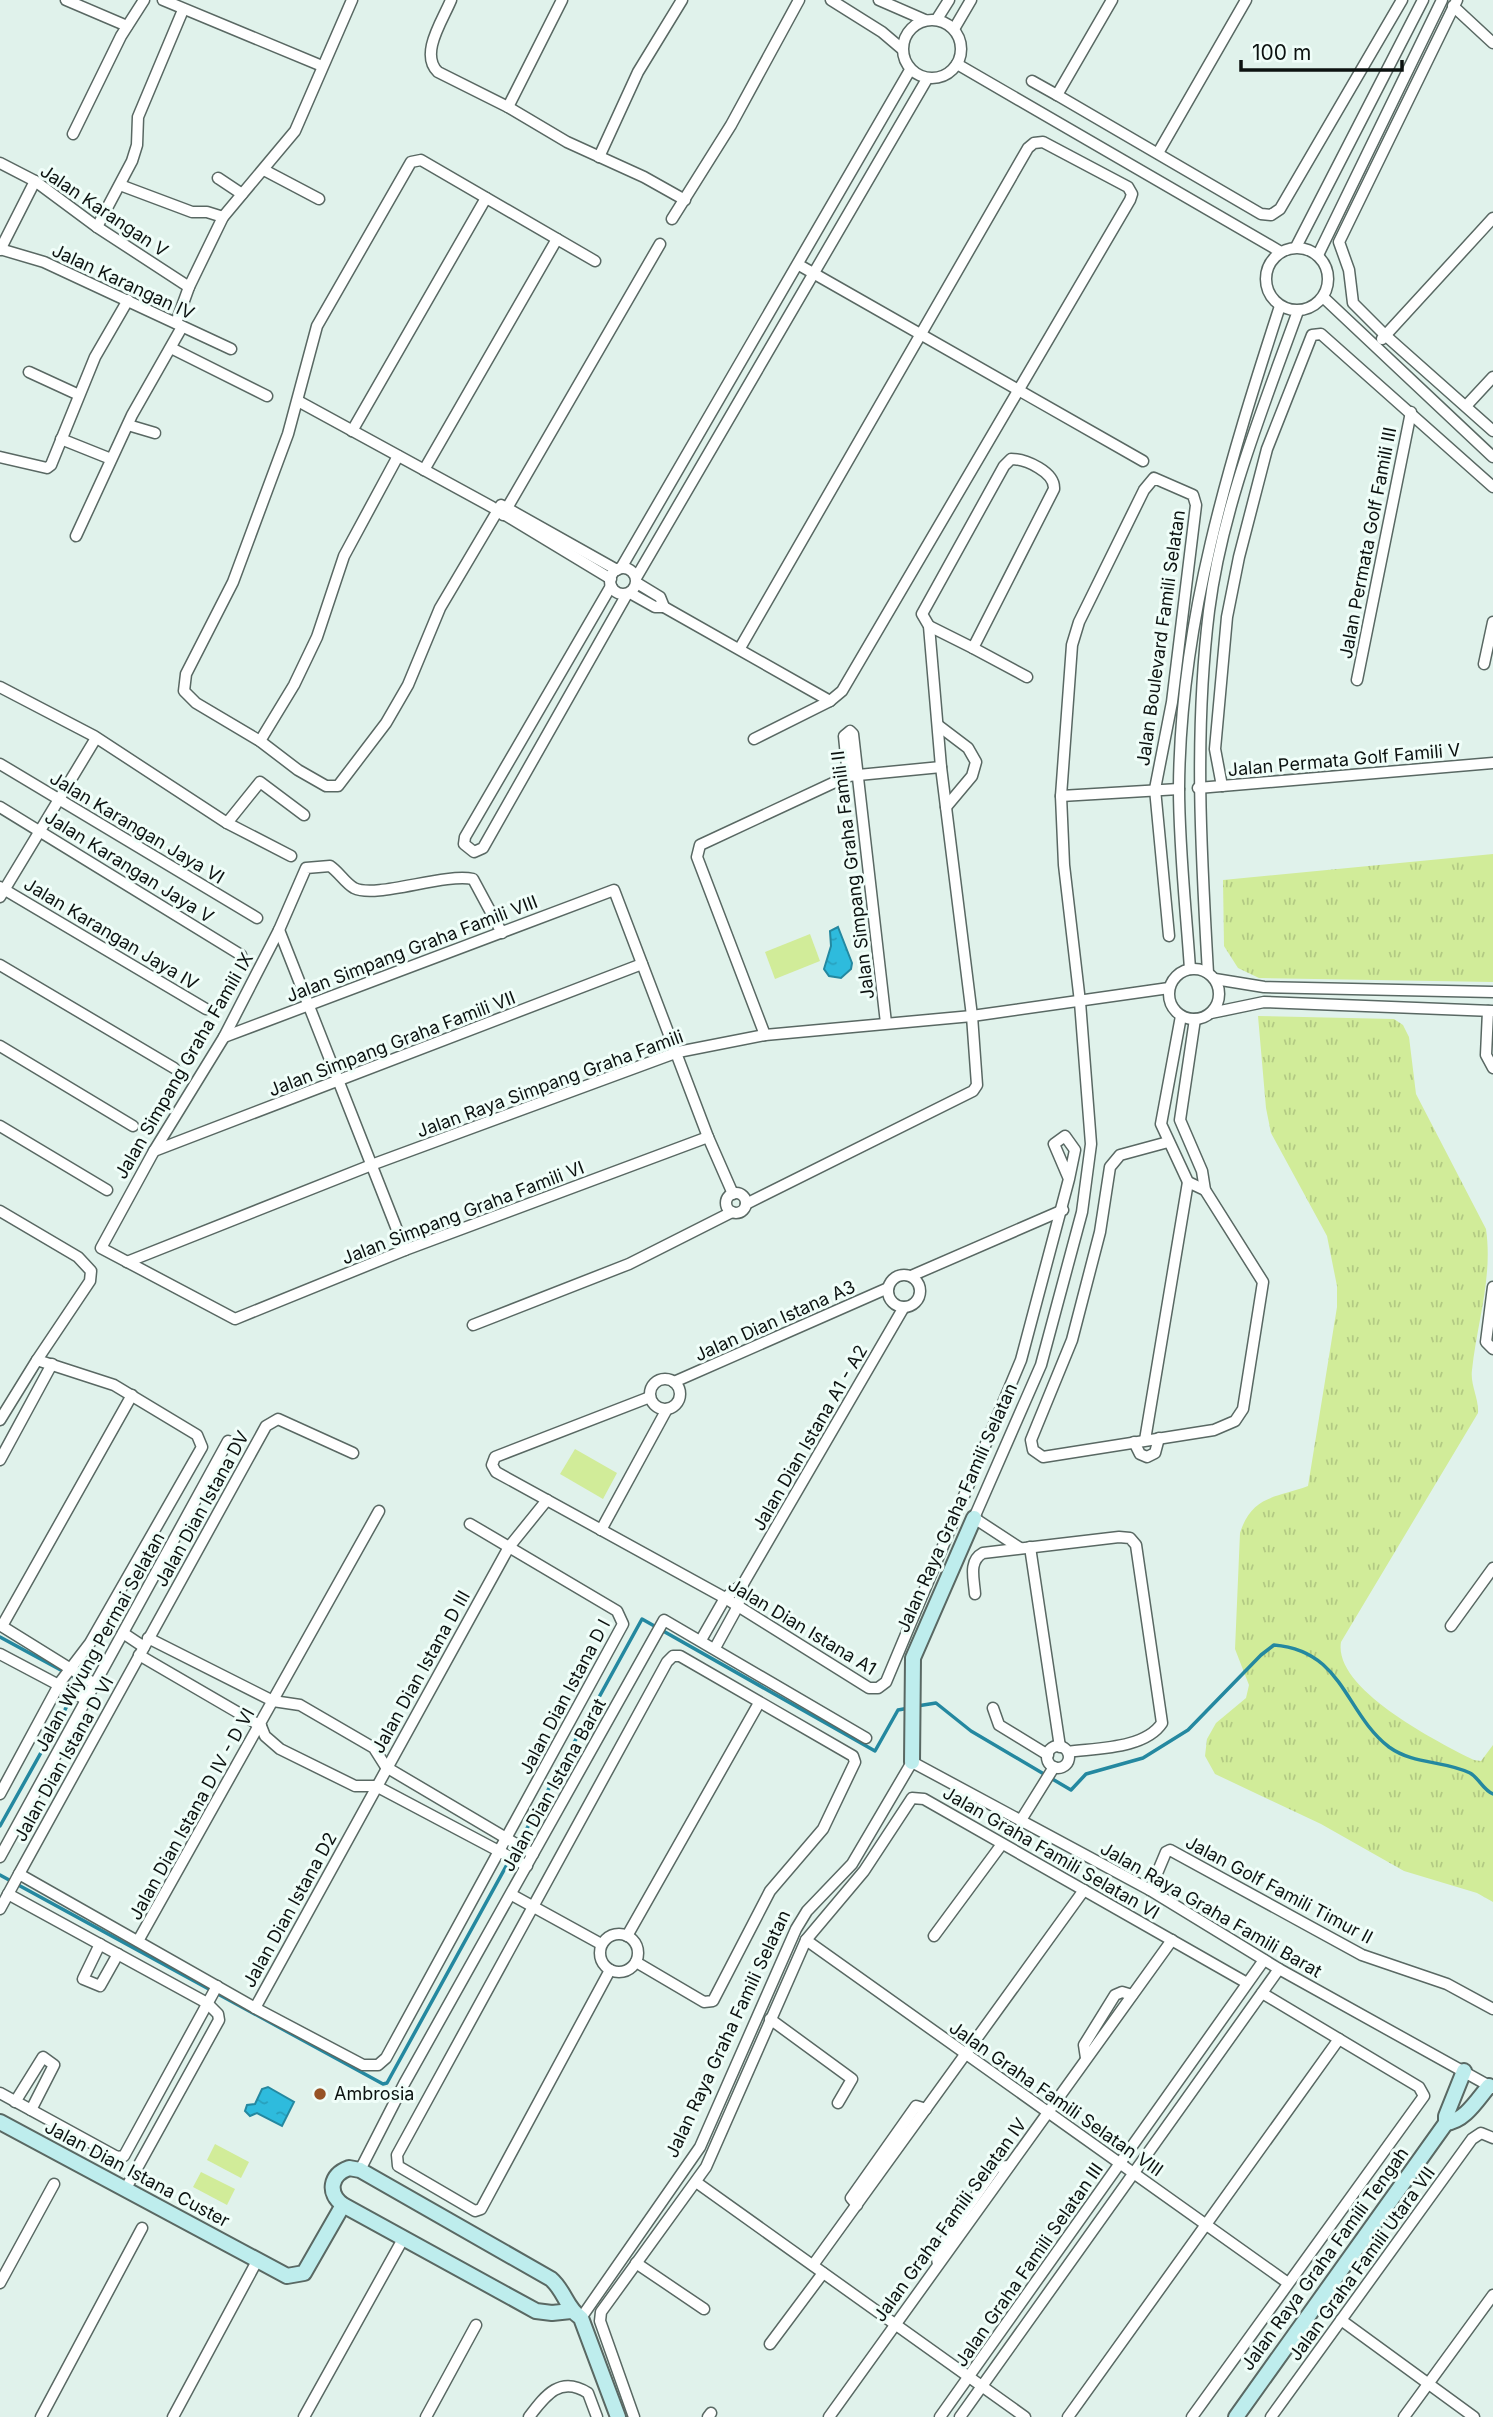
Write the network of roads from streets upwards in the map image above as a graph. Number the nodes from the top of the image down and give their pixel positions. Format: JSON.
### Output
{"nodes":[{"id":1,"x":66,"y":0,"type":"edge"},
{"id":2,"x":144,"y":0,"type":"edge"},
{"id":3,"x":352,"y":0,"type":"edge"},
{"id":4,"x":451,"y":0,"type":"edge"},
{"id":5,"x":562,"y":0,"type":"edge"},
{"id":6,"x":682,"y":0,"type":"edge"},
{"id":7,"x":799,"y":0,"type":"edge"},
{"id":8,"x":831,"y":0,"type":"edge"},
{"id":9,"x":879,"y":0,"type":"edge"},
{"id":10,"x":949,"y":0,"type":"edge"},
{"id":11,"x":971,"y":0,"type":"edge"},
{"id":12,"x":1112,"y":0,"type":"edge"},
{"id":13,"x":1246,"y":0,"type":"edge"},
{"id":14,"x":1402,"y":0,"type":"edge"},
{"id":15,"x":1423,"y":0,"type":"edge"},
{"id":16,"x":1442,"y":0,"type":"edge"},
{"id":17,"x":167,"y":1,"type":"edge"},
{"id":18,"x":1455,"y":3,"type":"edge"},
{"id":19,"x":183,"y":10,"type":"junction"},
{"id":20,"x":937,"y":19,"type":"junction"},
{"id":21,"x":925,"y":20,"type":"junction"},
{"id":22,"x":127,"y":26,"type":"junction"},
{"id":23,"x":954,"y":29,"type":"junction"},
{"id":24,"x":1493,"y":43,"type":"edge"},
{"id":25,"x":902,"y":49,"type":"junction"},
{"id":26,"x":957,"y":64,"type":"junction"},
{"id":27,"x":323,"y":66,"type":"junction"},
{"id":28,"x":910,"y":70,"type":"junction"},
{"id":29,"x":927,"y":79,"type":"junction"},
{"id":30,"x":1032,"y":81,"type":"dead end"},
{"id":31,"x":1057,"y":95,"type":"junction"},
{"id":32,"x":508,"y":107,"type":"junction"},
{"id":33,"x":74,"y":134,"type":"dead end"},
{"id":34,"x":1158,"y":153,"type":"junction"},
{"id":35,"x":599,"y":157,"type":"junction"},
{"id":36,"x":0,"y":163,"type":"edge"},
{"id":37,"x":264,"y":170,"type":"junction"},
{"id":38,"x":218,"y":178,"type":"dead end"},
{"id":39,"x":35,"y":181,"type":"junction"},
{"id":40,"x":120,"y":185,"type":"junction"},
{"id":41,"x":242,"y":194,"type":"junction"},
{"id":42,"x":486,"y":198,"type":"junction"},
{"id":43,"x":319,"y":199,"type":"dead end"},
{"id":44,"x":685,"y":201,"type":"junction"},
{"id":45,"x":223,"y":217,"type":"junction"},
{"id":46,"x":1493,"y":218,"type":"edge"},
{"id":47,"x":672,"y":219,"type":"dead end"},
{"id":48,"x":97,"y":227,"type":"junction"},
{"id":49,"x":556,"y":239,"type":"junction"},
{"id":50,"x":660,"y":244,"type":"dead end"},
{"id":51,"x":1296,"y":247,"type":"junction"},
{"id":52,"x":0,"y":249,"type":"edge"},
{"id":53,"x":1281,"y":252,"type":"junction"},
{"id":54,"x":1318,"y":255,"type":"junction"},
{"id":55,"x":596,"y":261,"type":"dead end"},
{"id":56,"x":799,"y":265,"type":"junction"},
{"id":57,"x":814,"y":274,"type":"junction"},
{"id":58,"x":189,"y":287,"type":"junction"},
{"id":59,"x":1323,"y":297,"type":"junction"},
{"id":60,"x":128,"y":300,"type":"junction"},
{"id":61,"x":1280,"y":306,"type":"junction"},
{"id":62,"x":1298,"y":311,"type":"junction"},
{"id":63,"x":179,"y":325,"type":"junction"},
{"id":64,"x":918,"y":334,"type":"junction"},
{"id":65,"x":1385,"y":335,"type":"junction"},
{"id":66,"x":1375,"y":346,"type":"junction"},
{"id":67,"x":171,"y":348,"type":"junction"},
{"id":68,"x":231,"y":349,"type":"dead end"},
{"id":69,"x":29,"y":372,"type":"dead end"},
{"id":70,"x":1493,"y":377,"type":"edge"},
{"id":71,"x":1019,"y":391,"type":"junction"},
{"id":72,"x":79,"y":395,"type":"junction"},
{"id":73,"x":267,"y":396,"type":"dead end"},
{"id":74,"x":298,"y":401,"type":"junction"},
{"id":75,"x":1466,"y":407,"type":"junction"},
{"id":76,"x":1411,"y":412,"type":"junction"},
{"id":77,"x":128,"y":425,"type":"junction"},
{"id":78,"x":352,"y":431,"type":"junction"},
{"id":79,"x":1493,"y":431,"type":"edge"},
{"id":80,"x":155,"y":433,"type":"dead end"},
{"id":81,"x":61,"y":439,"type":"junction"},
{"id":82,"x":398,"y":456,"type":"junction"},
{"id":83,"x":0,"y":457,"type":"edge"},
{"id":84,"x":1493,"y":457,"type":"edge"},
{"id":85,"x":111,"y":459,"type":"junction"},
{"id":86,"x":1143,"y":461,"type":"dead end"},
{"id":87,"x":424,"y":470,"type":"junction"},
{"id":88,"x":1493,"y":487,"type":"edge"},
{"id":89,"x":500,"y":509,"type":"junction"},
{"id":90,"x":76,"y":536,"type":"dead end"},
{"id":91,"x":615,"y":576,"type":"junction"},
{"id":92,"x":636,"y":580,"type":"junction"},
{"id":93,"x":628,"y":594,"type":"junction"},
{"id":94,"x":664,"y":607,"type":"junction"},
{"id":95,"x":1493,"y":622,"type":"edge"},
{"id":96,"x":929,"y":626,"type":"junction"},
{"id":97,"x":740,"y":648,"type":"junction"},
{"id":98,"x":973,"y":649,"type":"junction"},
{"id":99,"x":1484,"y":664,"type":"dead end"},
{"id":100,"x":1027,"y":677,"type":"dead end"},
{"id":101,"x":1357,"y":680,"type":"dead end"},
{"id":102,"x":0,"y":687,"type":"edge"},
{"id":103,"x":830,"y":701,"type":"junction"},
{"id":104,"x":939,"y":726,"type":"junction"},
{"id":105,"x":96,"y":738,"type":"junction"},
{"id":106,"x":754,"y":739,"type":"dead end"},
{"id":107,"x":260,"y":741,"type":"junction"},
{"id":108,"x":1493,"y":763,"type":"edge"},
{"id":109,"x":0,"y":764,"type":"edge"},
{"id":110,"x":941,"y":767,"type":"junction"},
{"id":111,"x":853,"y":775,"type":"junction"},
{"id":112,"x":1222,"y":786,"type":"junction"},
{"id":113,"x":1198,"y":788,"type":"junction"},
{"id":114,"x":1155,"y":789,"type":"junction"},
{"id":115,"x":1179,"y":789,"type":"junction"},
{"id":116,"x":1061,"y":796,"type":"junction"},
{"id":117,"x":59,"y":800,"type":"junction"},
{"id":118,"x":0,"y":807,"type":"edge"},
{"id":119,"x":946,"y":807,"type":"junction"},
{"id":120,"x":304,"y":816,"type":"dead end"},
{"id":121,"x":227,"y":823,"type":"junction"},
{"id":122,"x":41,"y":831,"type":"junction"},
{"id":123,"x":290,"y":856,"type":"dead end"},
{"id":124,"x":1,"y":891,"type":"edge"},
{"id":125,"x":257,"y":918,"type":"dead end"},
{"id":126,"x":279,"y":930,"type":"junction"},
{"id":127,"x":502,"y":933,"type":"junction"},
{"id":128,"x":1169,"y":936,"type":"dead end"},
{"id":129,"x":241,"y":955,"type":"dead end"},
{"id":130,"x":642,"y":964,"type":"junction"},
{"id":131,"x":0,"y":965,"type":"edge"},
{"id":132,"x":1190,"y":969,"type":"junction"},
{"id":133,"x":1211,"y":976,"type":"junction"},
{"id":134,"x":1169,"y":988,"type":"junction"},
{"id":135,"x":1493,"y":992,"type":"edge"},
{"id":136,"x":1080,"y":1002,"type":"junction"},
{"id":137,"x":308,"y":1005,"type":"junction"},
{"id":138,"x":206,"y":1009,"type":"dead end"},
{"id":139,"x":1490,"y":1011,"type":"edge"},
{"id":140,"x":1211,"y":1013,"type":"junction"},
{"id":141,"x":972,"y":1016,"type":"junction"},
{"id":142,"x":1181,"y":1016,"type":"junction"},
{"id":143,"x":1195,"y":1019,"type":"junction"},
{"id":144,"x":886,"y":1023,"type":"junction"},
{"id":145,"x":765,"y":1035,"type":"junction"},
{"id":146,"x":224,"y":1037,"type":"junction"},
{"id":147,"x":0,"y":1046,"type":"edge"},
{"id":148,"x":678,"y":1052,"type":"junction"},
{"id":149,"x":174,"y":1068,"type":"dead end"},
{"id":150,"x":1493,"y":1068,"type":"edge"},
{"id":151,"x":340,"y":1081,"type":"junction"},
{"id":152,"x":0,"y":1126,"type":"edge"},
{"id":153,"x":132,"y":1126,"type":"dead end"},
{"id":154,"x":708,"y":1137,"type":"junction"},
{"id":155,"x":1168,"y":1142,"type":"junction"},
{"id":156,"x":154,"y":1151,"type":"junction"},
{"id":157,"x":373,"y":1164,"type":"junction"},
{"id":158,"x":1202,"y":1171,"type":"junction"},
{"id":159,"x":1069,"y":1179,"type":"dead end"},
{"id":160,"x":1188,"y":1182,"type":"junction"},
{"id":161,"x":107,"y":1190,"type":"dead end"},
{"id":162,"x":1205,"y":1190,"type":"junction"},
{"id":163,"x":733,"y":1194,"type":"junction"},
{"id":164,"x":746,"y":1204,"type":"junction"},
{"id":165,"x":1063,"y":1209,"type":"junction"},
{"id":166,"x":0,"y":1212,"type":"edge"},
{"id":167,"x":732,"y":1212,"type":"junction"},
{"id":168,"x":405,"y":1250,"type":"junction"},
{"id":169,"x":127,"y":1262,"type":"junction"},
{"id":170,"x":911,"y":1276,"type":"junction"},
{"id":171,"x":1493,"y":1286,"type":"edge"},
{"id":172,"x":888,"y":1288,"type":"junction"},
{"id":173,"x":904,"y":1307,"type":"junction"},
{"id":174,"x":230,"y":1318,"type":"joint"},
{"id":175,"x":473,"y":1325,"type":"dead end"},
{"id":176,"x":1492,"y":1348,"type":"edge"},
{"id":177,"x":35,"y":1361,"type":"junction"},
{"id":178,"x":52,"y":1364,"type":"junction"},
{"id":179,"x":674,"y":1382,"type":"junction"},
{"id":180,"x":132,"y":1395,"type":"junction"},
{"id":181,"x":650,"y":1397,"type":"junction"},
{"id":182,"x":667,"y":1409,"type":"junction"},
{"id":183,"x":0,"y":1420,"type":"edge"},
{"id":184,"x":1159,"y":1438,"type":"junction"},
{"id":185,"x":228,"y":1441,"type":"dead end"},
{"id":186,"x":1140,"y":1441,"type":"junction"},
{"id":187,"x":353,"y":1453,"type":"dead end"},
{"id":188,"x":0,"y":1460,"type":"edge"},
{"id":189,"x":547,"y":1500,"type":"junction"},
{"id":190,"x":379,"y":1511,"type":"dead end"},
{"id":191,"x":974,"y":1518,"type":"junction"},
{"id":192,"x":470,"y":1524,"type":"dead end"},
{"id":193,"x":601,"y":1530,"type":"junction"},
{"id":194,"x":509,"y":1547,"type":"junction"},
{"id":195,"x":1025,"y":1548,"type":"junction"},
{"id":196,"x":1493,"y":1568,"type":"edge"},
{"id":197,"x":743,"y":1584,"type":"junction"},
{"id":198,"x":975,"y":1594,"type":"dead end"},
{"id":199,"x":725,"y":1598,"type":"junction"},
{"id":200,"x":738,"y":1606,"type":"junction"},
{"id":201,"x":1,"y":1625,"type":"edge"},
{"id":202,"x":1451,"y":1626,"type":"dead end"},
{"id":203,"x":123,"y":1633,"type":"junction"},
{"id":204,"x":701,"y":1640,"type":"junction"},
{"id":205,"x":144,"y":1647,"type":"junction"},
{"id":206,"x":715,"y":1648,"type":"junction"},
{"id":207,"x":0,"y":1654,"type":"edge"},
{"id":208,"x":70,"y":1667,"type":"junction"},
{"id":209,"x":95,"y":1684,"type":"junction"},
{"id":210,"x":62,"y":1685,"type":"junction"},
{"id":211,"x":84,"y":1698,"type":"junction"},
{"id":212,"x":272,"y":1701,"type":"junction"},
{"id":213,"x":759,"y":1703,"type":"junction"},
{"id":214,"x":993,"y":1708,"type":"dead end"},
{"id":215,"x":261,"y":1726,"type":"junction"},
{"id":216,"x":866,"y":1738,"type":"dead end"},
{"id":217,"x":1064,"y":1750,"type":"junction"},
{"id":218,"x":1048,"y":1755,"type":"junction"},
{"id":219,"x":912,"y":1762,"type":"junction"},
{"id":220,"x":386,"y":1767,"type":"junction"},
{"id":221,"x":1053,"y":1769,"type":"junction"},
{"id":222,"x":376,"y":1786,"type":"junction"},
{"id":223,"x":0,"y":1794,"type":"edge"},
{"id":224,"x":1021,"y":1820,"type":"junction"},
{"id":225,"x":509,"y":1840,"type":"junction"},
{"id":226,"x":1002,"y":1844,"type":"junction"},
{"id":227,"x":501,"y":1853,"type":"junction"},
{"id":228,"x":531,"y":1853,"type":"junction"},
{"id":229,"x":0,"y":1857,"type":"edge"},
{"id":230,"x":524,"y":1865,"type":"junction"},
{"id":231,"x":13,"y":1885,"type":"junction"},
{"id":232,"x":1084,"y":1890,"type":"junction"},
{"id":233,"x":1150,"y":1890,"type":"junction"},
{"id":234,"x":512,"y":1895,"type":"junction"},
{"id":235,"x":533,"y":1906,"type":"junction"},
{"id":236,"x":0,"y":1909,"type":"edge"},
{"id":237,"x":627,"y":1936,"type":"junction"},
{"id":238,"x":934,"y":1936,"type":"dead end"},
{"id":239,"x":806,"y":1940,"type":"junction"},
{"id":240,"x":1172,"y":1940,"type":"junction"},
{"id":241,"x":138,"y":1941,"type":"junction"},
{"id":242,"x":100,"y":1944,"type":"junction"},
{"id":243,"x":601,"y":1944,"type":"junction"},
{"id":244,"x":118,"y":1954,"type":"junction"},
{"id":245,"x":1264,"y":1960,"type":"junction"},
{"id":246,"x":636,"y":1962,"type":"junction"},
{"id":247,"x":1279,"y":1969,"type":"junction"},
{"id":248,"x":610,"y":1970,"type":"junction"},
{"id":249,"x":1247,"y":1983,"type":"junction"},
{"id":250,"x":216,"y":1988,"type":"junction"},
{"id":251,"x":1262,"y":1993,"type":"junction"},
{"id":252,"x":208,"y":2002,"type":"junction"},
{"id":253,"x":255,"y":2008,"type":"junction"},
{"id":254,"x":1493,"y":2008,"type":"edge"},
{"id":255,"x":770,"y":2019,"type":"junction"},
{"id":256,"x":1339,"y":2039,"type":"junction"},
{"id":257,"x":966,"y":2054,"type":"junction"},
{"id":258,"x":32,"y":2071,"type":"junction"},
{"id":259,"x":1464,"y":2071,"type":"junction"},
{"id":260,"x":47,"y":2079,"type":"junction"},
{"id":261,"x":1491,"y":2087,"type":"edge"},
{"id":262,"x":0,"y":2093,"type":"edge"},
{"id":263,"x":15,"y":2102,"type":"junction"},
{"id":264,"x":838,"y":2103,"type":"dead end"},
{"id":265,"x":31,"y":2110,"type":"junction"},
{"id":266,"x":1048,"y":2112,"type":"junction"},
{"id":267,"x":0,"y":2122,"type":"edge"},
{"id":268,"x":1446,"y":2123,"type":"junction"},
{"id":269,"x":1493,"y":2138,"type":"edge"},
{"id":270,"x":1120,"y":2164,"type":"junction"},
{"id":271,"x":360,"y":2170,"type":"junction"},
{"id":272,"x":1133,"y":2173,"type":"junction"},
{"id":273,"x":696,"y":2182,"type":"junction"},
{"id":274,"x":54,"y":2184,"type":"dead end"},
{"id":275,"x":125,"y":2190,"type":"junction"},
{"id":276,"x":343,"y":2205,"type":"junction"},
{"id":277,"x":1206,"y":2225,"type":"junction"},
{"id":278,"x":142,"y":2228,"type":"dead end"},
{"id":279,"x":403,"y":2239,"type":"junction"},
{"id":280,"x":257,"y":2261,"type":"junction"},
{"id":281,"x":636,"y":2263,"type":"junction"},
{"id":282,"x":813,"y":2265,"type":"junction"},
{"id":283,"x":823,"y":2273,"type":"junction"},
{"id":284,"x":0,"y":2283,"type":"edge"},
{"id":285,"x":1288,"y":2283,"type":"junction"},
{"id":286,"x":1493,"y":2295,"type":"edge"},
{"id":287,"x":704,"y":2309,"type":"dead end"},
{"id":288,"x":576,"y":2315,"type":"junction"},
{"id":289,"x":1341,"y":2320,"type":"junction"},
{"id":290,"x":895,"y":2324,"type":"junction"},
{"id":291,"x":476,"y":2325,"type":"dead end"},
{"id":292,"x":770,"y":2344,"type":"dead end"},
{"id":293,"x":969,"y":2377,"type":"junction"},
{"id":294,"x":1427,"y":2384,"type":"junction"},
{"id":295,"x":982,"y":2386,"type":"junction"},
{"id":296,"x":41,"y":2417,"type":"edge"},
{"id":297,"x":173,"y":2417,"type":"edge"},
{"id":298,"x":304,"y":2417,"type":"edge"},
{"id":299,"x":426,"y":2417,"type":"edge"},
{"id":300,"x":529,"y":2417,"type":"edge"},
{"id":301,"x":597,"y":2417,"type":"edge"},
{"id":302,"x":618,"y":2417,"type":"edge"},
{"id":303,"x":634,"y":2417,"type":"edge"},
{"id":304,"x":829,"y":2417,"type":"edge"},
{"id":305,"x":940,"y":2417,"type":"edge"},
{"id":306,"x":960,"y":2417,"type":"edge"},
{"id":307,"x":1025,"y":2417,"type":"edge"},
{"id":308,"x":1068,"y":2417,"type":"edge"},
{"id":309,"x":1192,"y":2417,"type":"edge"},
{"id":310,"x":1236,"y":2417,"type":"edge"},
{"id":311,"x":1271,"y":2417,"type":"edge"},
{"id":312,"x":1404,"y":2417,"type":"edge"},
{"id":313,"x":1474,"y":2417,"type":"edge"}],
"edges":[{"from":1,"to":22,"type":"street"},
{"from":2,"to":22,"type":"street"},
{"from":3,"to":27,"type":"street"},
{"from":4,"to":32,"type":"street"},
{"from":5,"to":32,"type":"street"},
{"from":6,"to":35,"type":"street"},
{"from":7,"to":44,"type":"street"},
{"from":8,"to":25,"type":"street"},
{"from":9,"to":21,"type":"street"},
{"from":10,"to":20,"type":"street"},
{"from":11,"to":23,"type":"street"},
{"from":12,"to":31,"type":"street"},
{"from":13,"to":34,"type":"street"},
{"from":14,"to":34,"type":"street"},
{"from":15,"to":51,"type":"street"},
{"from":16,"to":54,"type":"street"},
{"from":17,"to":19,"type":"street"},
{"from":18,"to":24,"type":"street"},
{"from":18,"to":65,"type":"street"},
{"from":19,"to":27,"type":"street"},
{"from":19,"to":40,"type":"street"},
{"from":20,"to":21,"type":"street"},
{"from":20,"to":23,"type":"street"},
{"from":21,"to":25,"type":"street"},
{"from":22,"to":33,"type":"street"},
{"from":23,"to":26,"type":"street"},
{"from":25,"to":28,"type":"street"},
{"from":26,"to":29,"type":"street"},
{"from":26,"to":53,"type":"street"},
{"from":27,"to":37,"type":"street"},
{"from":28,"to":29,"type":"street"},
{"from":28,"to":56,"type":"street"},
{"from":29,"to":57,"type":"street"},
{"from":30,"to":31,"type":"street"},
{"from":31,"to":34,"type":"street"},
{"from":32,"to":35,"type":"street"},
{"from":35,"to":44,"type":"street"},
{"from":36,"to":39,"type":"street","name":"Jalan Karangan V"},
{"from":37,"to":41,"type":"street"},
{"from":37,"to":43,"type":"street"},
{"from":38,"to":41,"type":"street"},
{"from":39,"to":48,"type":"street","name":"Jalan Karangan V"},
{"from":39,"to":52,"type":"street"},
{"from":40,"to":45,"type":"street"},
{"from":40,"to":48,"type":"street"},
{"from":41,"to":45,"type":"street"},
{"from":42,"to":49,"type":"street"},
{"from":42,"to":74,"type":"street"},
{"from":42,"to":78,"type":"street"},
{"from":44,"to":47,"type":"street"},
{"from":45,"to":58,"type":"street"},
{"from":46,"to":65,"type":"street"},
{"from":48,"to":58,"type":"street","name":"Jalan Karangan V"},
{"from":49,"to":55,"type":"street"},
{"from":49,"to":87,"type":"street"},
{"from":50,"to":89,"type":"street"},
{"from":51,"to":53,"type":"street"},
{"from":51,"to":54,"type":"street"},
{"from":52,"to":60,"type":"street","name":"Jalan Karangan IV"},
{"from":53,"to":61,"type":"street"},
{"from":54,"to":59,"type":"street"},
{"from":56,"to":57,"type":"street"},
{"from":56,"to":91,"type":"street"},
{"from":57,"to":64,"type":"street"},
{"from":57,"to":92,"type":"street"},
{"from":58,"to":63,"type":"street"},
{"from":59,"to":62,"type":"street"},
{"from":59,"to":66,"type":"street"},
{"from":60,"to":63,"type":"street","name":"Jalan Karangan IV"},
{"from":60,"to":72,"type":"street"},
{"from":61,"to":62,"type":"street"},
{"from":61,"to":115,"type":"street","name":"Jalan Boulevard Famili Selatan"},
{"from":62,"to":113,"type":"street"},
{"from":63,"to":67,"type":"street"},
{"from":63,"to":68,"type":"street","name":"Jalan Karangan IV"},
{"from":64,"to":71,"type":"street"},
{"from":64,"to":71,"type":"street"},
{"from":64,"to":97,"type":"street"},
{"from":65,"to":66,"type":"street"},
{"from":65,"to":75,"type":"street"},
{"from":66,"to":84,"type":"street"},
{"from":67,"to":73,"type":"street"},
{"from":67,"to":77,"type":"street"},
{"from":69,"to":72,"type":"street"},
{"from":70,"to":75,"type":"street"},
{"from":71,"to":86,"type":"street"},
{"from":71,"to":103,"type":"street"},
{"from":72,"to":81,"type":"street"},
{"from":74,"to":78,"type":"street"},
{"from":74,"to":107,"type":"street"},
{"from":75,"to":79,"type":"street"},
{"from":76,"to":88,"type":"street"},
{"from":76,"to":101,"type":"street","name":"Jalan Permata Golf Famili III"},
{"from":76,"to":112,"type":"street"},
{"from":77,"to":80,"type":"street"},
{"from":77,"to":85,"type":"street"},
{"from":78,"to":82,"type":"street"},
{"from":81,"to":83,"type":"street"},
{"from":81,"to":85,"type":"street"},
{"from":82,"to":87,"type":"street"},
{"from":82,"to":107,"type":"street"},
{"from":85,"to":90,"type":"street"},
{"from":87,"to":89,"type":"street"},
{"from":89,"to":91,"type":"street"},
{"from":89,"to":107,"type":"street"},
{"from":91,"to":92,"type":"street"},
{"from":91,"to":93,"type":"street"},
{"from":91,"to":93,"type":"street"},
{"from":92,"to":93,"type":"street"},
{"from":92,"to":94,"type":"street"},
{"from":93,"to":94,"type":"street"},
{"from":94,"to":97,"type":"street"},
{"from":95,"to":99,"type":"street"},
{"from":96,"to":98,"type":"street"},
{"from":96,"to":98,"type":"street"},
{"from":96,"to":104,"type":"street"},
{"from":97,"to":103,"type":"street"},
{"from":98,"to":100,"type":"street"},
{"from":102,"to":105,"type":"street"},
{"from":103,"to":106,"type":"street"},
{"from":104,"to":110,"type":"street"},
{"from":104,"to":119,"type":"street"},
{"from":105,"to":117,"type":"street"},
{"from":105,"to":121,"type":"street"},
{"from":108,"to":112,"type":"street","name":"Jalan Permata Golf Famili V"},
{"from":109,"to":117,"type":"street","name":"Jalan Karangan Jaya VI"},
{"from":110,"to":111,"type":"street"},
{"from":110,"to":119,"type":"street"},
{"from":111,"to":144,"type":"street","name":"Jalan Simpang Graha Famili II"},
{"from":111,"to":145,"type":"street"},
{"from":112,"to":113,"type":"street","name":"Jalan Permata Golf Famili V"},
{"from":113,"to":133,"type":"street"},
{"from":114,"to":115,"type":"street","name":"Jalan Boulevard Famili Selatan"},
{"from":114,"to":116,"type":"street","name":"Jalan Boulevard Famili Selatan"},
{"from":114,"to":116,"type":"street","name":"Jalan Boulevard Famili Selatan"},
{"from":114,"to":128,"type":"street","name":"Jalan Boulevard Famili Selatan"},
{"from":115,"to":132,"type":"street","name":"Jalan Boulevard Famili Selatan"},
{"from":116,"to":136,"type":"street","name":"Jalan Boulevard Famili Selatan"},
{"from":117,"to":122,"type":"street"},
{"from":117,"to":125,"type":"street","name":"Jalan Karangan Jaya VI"},
{"from":118,"to":122,"type":"street","name":"Jalan Karangan Jaya V"},
{"from":119,"to":141,"type":"street"},
{"from":120,"to":121,"type":"street"},
{"from":121,"to":123,"type":"street"},
{"from":122,"to":124,"type":"street"},
{"from":122,"to":129,"type":"street","name":"Jalan Karangan Jaya V"},
{"from":124,"to":138,"type":"street","name":"Jalan Karangan Jaya IV"},
{"from":126,"to":127,"type":"street","name":"Jalan Simpang Graha Famili IX"},
{"from":126,"to":137,"type":"street"},
{"from":126,"to":146,"type":"street","name":"Jalan Simpang Graha Famili IX"},
{"from":127,"to":130,"type":"street","name":"Jalan Simpang Graha Famili VIII"},
{"from":127,"to":137,"type":"street","name":"Jalan Simpang Graha Famili VIII"},
{"from":130,"to":148,"type":"street"},
{"from":130,"to":151,"type":"street","name":"Jalan Simpang Graha Famili VII"},
{"from":131,"to":149,"type":"street"},
{"from":132,"to":133,"type":"street"},
{"from":132,"to":134,"type":"street"},
{"from":133,"to":135,"type":"street"},
{"from":133,"to":140,"type":"street"},
{"from":134,"to":136,"type":"street","name":"Jalan Raya Simpang Graha Famili"},
{"from":134,"to":142,"type":"street"},
{"from":136,"to":141,"type":"street","name":"Jalan Raya Simpang Graha Famili"},
{"from":136,"to":191,"type":"street","name":"Jalan Raya Graha Famili Selatan"},
{"from":137,"to":146,"type":"street","name":"Jalan Simpang Graha Famili VIII"},
{"from":137,"to":151,"type":"street"},
{"from":139,"to":140,"type":"street"},
{"from":139,"to":150,"type":"street"},
{"from":140,"to":143,"type":"street"},
{"from":141,"to":144,"type":"street","name":"Jalan Raya Simpang Graha Famili"},
{"from":141,"to":164,"type":"street"},
{"from":142,"to":143,"type":"street"},
{"from":142,"to":155,"type":"street"},
{"from":143,"to":158,"type":"street"},
{"from":144,"to":145,"type":"street","name":"Jalan Raya Simpang Graha Famili"},
{"from":145,"to":148,"type":"street","name":"Jalan Raya Simpang Graha Famili"},
{"from":146,"to":156,"type":"street","name":"Jalan Simpang Graha Famili IX"},
{"from":147,"to":153,"type":"street"},
{"from":148,"to":154,"type":"street"},
{"from":148,"to":157,"type":"street","name":"Jalan Raya Simpang Graha Famili"},
{"from":151,"to":156,"type":"street","name":"Jalan Simpang Graha Famili VII"},
{"from":151,"to":157,"type":"street"},
{"from":152,"to":161,"type":"street"},
{"from":154,"to":163,"type":"street"},
{"from":154,"to":168,"type":"street","name":"Jalan Simpang Graha Famili VI"},
{"from":155,"to":160,"type":"street"},
{"from":155,"to":186,"type":"street"},
{"from":156,"to":169,"type":"street","name":"Jalan Simpang Graha Famili IX"},
{"from":157,"to":168,"type":"street"},
{"from":157,"to":169,"type":"street","name":"Jalan Raya Simpang Graha Famili"},
{"from":158,"to":160,"type":"street"},
{"from":158,"to":162,"type":"street"},
{"from":159,"to":165,"type":"street","name":"Jalan Dian Istana A1"},
{"from":160,"to":162,"type":"street"},
{"from":160,"to":186,"type":"street"},
{"from":162,"to":184,"type":"street"},
{"from":163,"to":164,"type":"street"},
{"from":163,"to":167,"type":"street"},
{"from":164,"to":167,"type":"street"},
{"from":165,"to":170,"type":"street"},
{"from":165,"to":200,"type":"street","name":"Jalan Dian Istana A1"},
{"from":166,"to":177,"type":"street"},
{"from":167,"to":175,"type":"street"},
{"from":168,"to":174,"type":"street","name":"Jalan Simpang Graha Famili VI"},
{"from":169,"to":174,"type":"street","name":"Jalan Simpang Graha Famili IX"},
{"from":170,"to":172,"type":"street"},
{"from":170,"to":173,"type":"street"},
{"from":171,"to":176,"type":"street"},
{"from":172,"to":173,"type":"street"},
{"from":172,"to":179,"type":"street","name":"Jalan Dian Istana A3"},
{"from":173,"to":197,"type":"street","name":"Jalan Dian Istana A1 - A2"},
{"from":177,"to":178,"type":"street"},
{"from":177,"to":183,"type":"street"},
{"from":178,"to":180,"type":"street"},
{"from":178,"to":188,"type":"street"},
{"from":179,"to":181,"type":"street"},
{"from":179,"to":182,"type":"street"},
{"from":180,"to":201,"type":"street"},
{"from":180,"to":208,"type":"street"},
{"from":181,"to":182,"type":"street"},
{"from":181,"to":189,"type":"street","name":"Jalan Dian Istana A1"},
{"from":182,"to":193,"type":"street"},
{"from":184,"to":186,"type":"street"},
{"from":184,"to":186,"type":"street"},
{"from":185,"to":203,"type":"street","name":"Jalan Wiyung Permai Selatan"},
{"from":187,"to":205,"type":"street","name":"Jalan Dian Istana DV"},
{"from":189,"to":193,"type":"street","name":"Jalan Dian Istana A1"},
{"from":189,"to":194,"type":"street","name":"Jalan Dian Istana D III"},
{"from":190,"to":212,"type":"street","name":"Jalan Dian Istana D IV - D VI"},
{"from":191,"to":195,"type":"street"},
{"from":191,"to":219,"type":"street","name":"Jalan Raya Graha Famili Selatan"},
{"from":192,"to":194,"type":"street","name":"Jalan Dian Istana D I"},
{"from":193,"to":199,"type":"street","name":"Jalan Dian Istana A1"},
{"from":194,"to":220,"type":"street","name":"Jalan Dian Istana D III"},
{"from":194,"to":225,"type":"street","name":"Jalan Dian Istana D I"},
{"from":195,"to":198,"type":"street"},
{"from":195,"to":217,"type":"street"},
{"from":195,"to":217,"type":"street"},
{"from":196,"to":202,"type":"street"},
{"from":197,"to":199,"type":"street","name":"Jalan Dian Istana A1 - A2"},
{"from":197,"to":200,"type":"street","name":"Jalan Dian Istana A1 - A2"},
{"from":199,"to":200,"type":"street","name":"Jalan Dian Istana A1"},
{"from":199,"to":204,"type":"street","name":"Jalan Dian Istana A1 - A2"},
{"from":200,"to":206,"type":"street","name":"Jalan Dian Istana A1 - A2"},
{"from":201,"to":208,"type":"street"},
{"from":203,"to":205,"type":"street"},
{"from":203,"to":209,"type":"street","name":"Jalan Wiyung Permai Selatan"},
{"from":204,"to":206,"type":"street","name":"Jalan Dian Istana Barat"},
{"from":204,"to":228,"type":"street","name":"Jalan Dian Istana Barat"},
{"from":205,"to":212,"type":"street","name":"Jalan Dian Istana D III"},
{"from":205,"to":215,"type":"street"},
{"from":205,"to":231,"type":"street","name":"Jalan Dian Istana D VI"},
{"from":206,"to":216,"type":"street","name":"Jalan Dian Istana Barat"},
{"from":207,"to":210,"type":"street"},
{"from":208,"to":209,"type":"street"},
{"from":208,"to":210,"type":"street"},
{"from":209,"to":211,"type":"street","name":"Jalan Wiyung Permai Selatan"},
{"from":210,"to":211,"type":"street"},
{"from":210,"to":223,"type":"street"},
{"from":211,"to":229,"type":"street","name":"Jalan Wiyung Permai Selatan"},
{"from":212,"to":215,"type":"street","name":"Jalan Dian Istana D IV - D VI"},
{"from":212,"to":220,"type":"street","name":"Jalan Dian Istana D III"},
{"from":213,"to":235,"type":"street"},
{"from":213,"to":237,"type":"street"},
{"from":213,"to":246,"type":"street"},
{"from":214,"to":218,"type":"street"},
{"from":215,"to":222,"type":"street"},
{"from":215,"to":241,"type":"street","name":"Jalan Dian Istana D IV - D VI"},
{"from":217,"to":218,"type":"street"},
{"from":217,"to":221,"type":"street"},
{"from":218,"to":221,"type":"street"},
{"from":219,"to":224,"type":"street","name":"Jalan Raya Graha Famili Barat"},
{"from":219,"to":288,"type":"street","name":"Jalan Raya Graha Famili Selatan"},
{"from":220,"to":222,"type":"street","name":"Jalan Dian Istana D2"},
{"from":220,"to":225,"type":"street"},
{"from":221,"to":224,"type":"street"},
{"from":222,"to":227,"type":"street"},
{"from":222,"to":253,"type":"street","name":"Jalan Dian Istana D2"},
{"from":224,"to":233,"type":"street","name":"Jalan Raya Graha Famili Barat"},
{"from":225,"to":227,"type":"street","name":"Jalan Dian Istana D I"},
{"from":225,"to":228,"type":"street"},
{"from":226,"to":232,"type":"street","name":"Jalan Graha Famili Selatan VI"},
{"from":226,"to":238,"type":"street"},
{"from":226,"to":239,"type":"street","name":"Jalan Graha Famili Selatan VI"},
{"from":227,"to":230,"type":"street"},
{"from":227,"to":253,"type":"street","name":"Jalan Dian Istana D2"},
{"from":228,"to":230,"type":"street","name":"Jalan Dian Istana Barat"},
{"from":230,"to":234,"type":"street","name":"Jalan Dian Istana Barat"},
{"from":231,"to":236,"type":"street"},
{"from":231,"to":241,"type":"street"},
{"from":231,"to":242,"type":"street"},
{"from":232,"to":240,"type":"street","name":"Jalan Graha Famili Selatan VI"},
{"from":232,"to":257,"type":"street"},
{"from":233,"to":245,"type":"street","name":"Jalan Raya Graha Famili Barat"},
{"from":233,"to":254,"type":"street","name":"Jalan Golf Famili Timur II"},
{"from":234,"to":235,"type":"street"},
{"from":234,"to":271,"type":"street","name":"Jalan Dian Istana Barat"},
{"from":235,"to":243,"type":"street"},
{"from":235,"to":248,"type":"street"},
{"from":237,"to":243,"type":"street"},
{"from":237,"to":246,"type":"street"},
{"from":239,"to":255,"type":"street","name":"Jalan Graha Famili Selatan VI"},
{"from":239,"to":257,"type":"street","name":"Jalan Graha Famili Selatan VIII"},
{"from":240,"to":249,"type":"street","name":"Jalan Graha Famili Selatan VI"},
{"from":240,"to":266,"type":"street","name":"Jalan Graha Famili Selatan IV"},
{"from":241,"to":250,"type":"street"},
{"from":242,"to":244,"type":"street"},
{"from":242,"to":244,"type":"street"},
{"from":243,"to":248,"type":"street"},
{"from":244,"to":252,"type":"street"},
{"from":245,"to":247,"type":"street","name":"Jalan Raya Graha Famili Barat"},
{"from":245,"to":249,"type":"street","name":"Jalan Graha Famili Selatan III"},
{"from":246,"to":248,"type":"street"},
{"from":247,"to":251,"type":"street","name":"Jalan Graha Famili Selatan III"},
{"from":247,"to":259,"type":"street","name":"Jalan Raya Graha Famili Barat"},
{"from":249,"to":270,"type":"street","name":"Jalan Graha Famili Selatan III"},
{"from":250,"to":252,"type":"street","name":"Jalan Dian Istana Custer"},
{"from":250,"to":253,"type":"street"},
{"from":251,"to":256,"type":"street"},
{"from":251,"to":272,"type":"street","name":"Jalan Graha Famili Selatan III"},
{"from":252,"to":265,"type":"street","name":"Jalan Dian Istana Custer"},
{"from":252,"to":275,"type":"street"},
{"from":255,"to":264,"type":"street"},
{"from":255,"to":273,"type":"street","name":"Jalan Graha Famili Selatan VI"},
{"from":256,"to":277,"type":"street"},
{"from":256,"to":285,"type":"street"},
{"from":257,"to":266,"type":"street","name":"Jalan Graha Famili Selatan VIII"},
{"from":257,"to":282,"type":"street"},
{"from":258,"to":260,"type":"street"},
{"from":258,"to":260,"type":"street"},
{"from":258,"to":263,"type":"street"},
{"from":259,"to":261,"type":"street","name":"Jalan Raya Graha Famili Barat"},
{"from":259,"to":268,"type":"street","name":"Jalan Raya Graha Famili Tengah"},
{"from":260,"to":265,"type":"street","name":"Jalan Dian Istana Custer"},
{"from":261,"to":268,"type":"street","name":"Jalan Raya Graha Famili Tengah"},
{"from":262,"to":263,"type":"street","name":"Jalan Dian Istana Custer"},
{"from":263,"to":265,"type":"street","name":"Jalan Dian Istana Custer"},
{"from":266,"to":270,"type":"street","name":"Jalan Graha Famili Selatan VIII"},
{"from":266,"to":290,"type":"street","name":"Jalan Graha Famili Selatan IV"},
{"from":267,"to":275,"type":"street","name":"Jalan Dian Istana Custer"},
{"from":268,"to":310,"type":"street","name":"Jalan Raya Graha Famili Tengah"},
{"from":269,"to":289,"type":"street","name":"Jalan Graha Famili Utara VII"},
{"from":270,"to":272,"type":"street","name":"Jalan Graha Famili Selatan VIII"},
{"from":270,"to":293,"type":"street","name":"Jalan Graha Famili Selatan III"},
{"from":271,"to":276,"type":"street"},
{"from":271,"to":288,"type":"street"},
{"from":272,"to":277,"type":"street","name":"Jalan Graha Famili Selatan VIII"},
{"from":272,"to":295,"type":"street","name":"Jalan Graha Famili Selatan III"},
{"from":273,"to":281,"type":"street","name":"Jalan Graha Famili Selatan VI"},
{"from":273,"to":282,"type":"street"},
{"from":274,"to":284,"type":"street"},
{"from":275,"to":280,"type":"street","name":"Jalan Dian Istana Custer"},
{"from":276,"to":279,"type":"street"},
{"from":276,"to":280,"type":"street","name":"Jalan Dian Istana Custer"},
{"from":277,"to":285,"type":"street","name":"Jalan Graha Famili Selatan VIII"},
{"from":277,"to":308,"type":"street"},
{"from":278,"to":296,"type":"street"},
{"from":279,"to":288,"type":"street"},
{"from":279,"to":298,"type":"street"},
{"from":280,"to":297,"type":"street"},
{"from":281,"to":287,"type":"street"},
{"from":281,"to":303,"type":"street","name":"Jalan Graha Famili Selatan VI"},
{"from":282,"to":283,"type":"street"},
{"from":283,"to":290,"type":"street"},
{"from":283,"to":292,"type":"street"},
{"from":285,"to":309,"type":"street"},
{"from":286,"to":294,"type":"street"},
{"from":288,"to":302,"type":"street"},
{"from":289,"to":294,"type":"street"},
{"from":289,"to":311,"type":"street","name":"Jalan Graha Famili Utara VII"},
{"from":290,"to":293,"type":"street"},
{"from":290,"to":304,"type":"street","name":"Jalan Graha Famili Selatan IV"},
{"from":291,"to":299,"type":"street"},
{"from":293,"to":295,"type":"street"},
{"from":293,"to":305,"type":"street","name":"Jalan Graha Famili Selatan III"},
{"from":294,"to":312,"type":"street"},
{"from":294,"to":313,"type":"street"},
{"from":295,"to":306,"type":"street","name":"Jalan Graha Famili Selatan III"},
{"from":295,"to":307,"type":"street"},
{"from":300,"to":301,"type":"street"}]}
